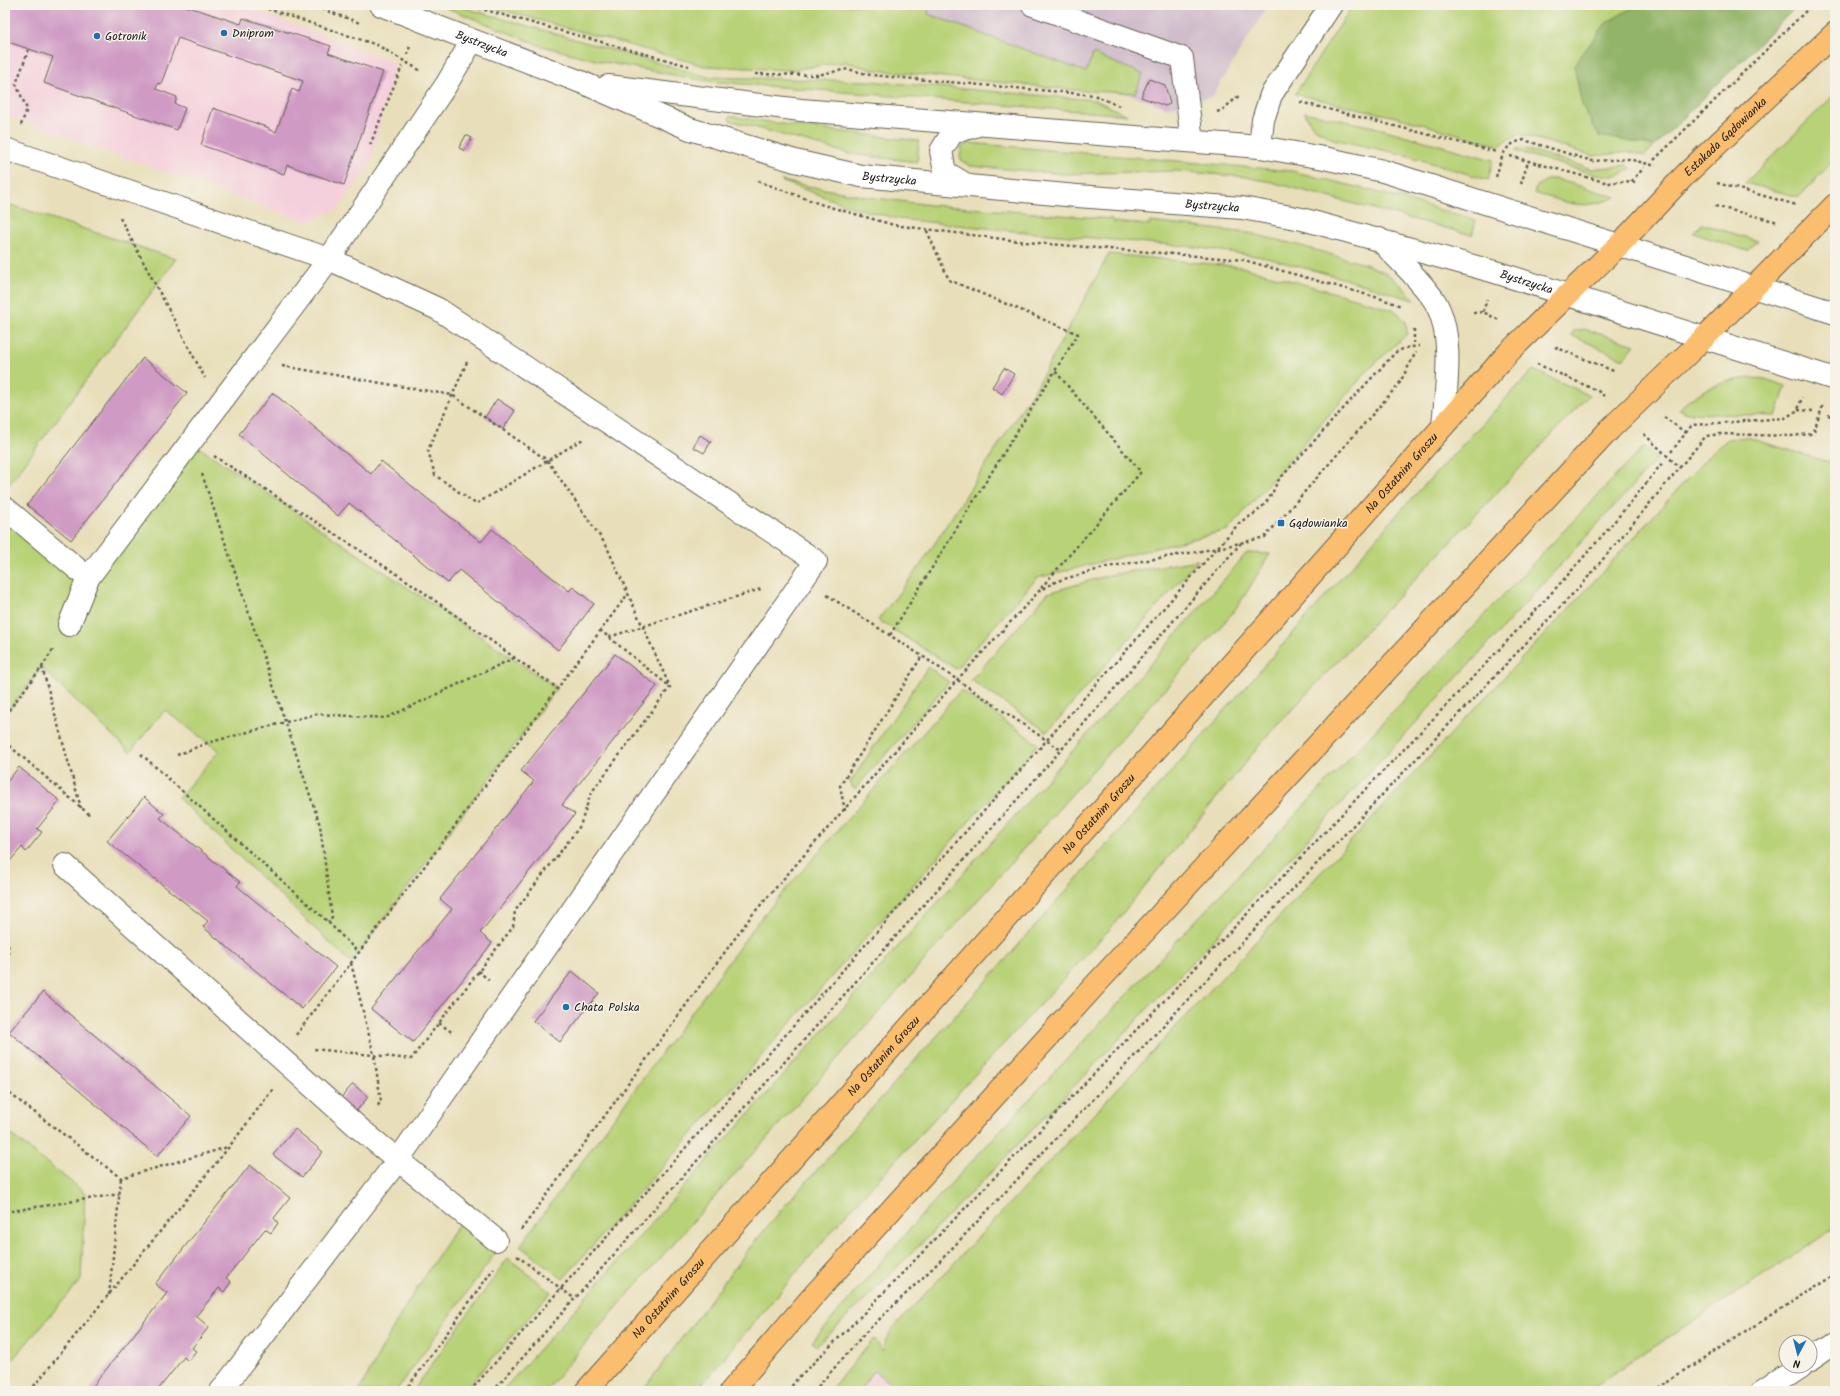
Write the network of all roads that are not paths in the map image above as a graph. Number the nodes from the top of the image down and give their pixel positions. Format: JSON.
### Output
{"nodes":[{"id":1,"x":381,"y":5,"type":"edge"},
{"id":2,"x":1033,"y":5,"type":"edge"},
{"id":3,"x":1331,"y":5,"type":"edge"},
{"id":4,"x":1835,"y":33,"type":"edge"},
{"id":5,"x":472,"y":42,"type":"junction"},
{"id":6,"x":581,"y":82,"type":"junction"},
{"id":7,"x":976,"y":125,"type":"junction"},
{"id":8,"x":1192,"y":141,"type":"junction"},
{"id":9,"x":1260,"y":147,"type":"junction"},
{"id":10,"x":8,"y":150,"type":"edge"},
{"id":11,"x":967,"y":185,"type":"junction"},
{"id":12,"x":1835,"y":205,"type":"edge"},
{"id":13,"x":1379,"y":239,"type":"junction"},
{"id":14,"x":1620,"y":244,"type":"junction"},
{"id":15,"x":329,"y":260,"type":"junction"},
{"id":16,"x":1756,"y":287,"type":"junction"},
{"id":17,"x":1569,"y":295,"type":"junction"},
{"id":18,"x":1835,"y":312,"type":"edge"},
{"id":19,"x":1704,"y":338,"type":"junction"},
{"id":20,"x":1835,"y":379,"type":"edge"},
{"id":21,"x":1443,"y":426,"type":"junction"},
{"id":22,"x":5,"y":508,"type":"edge"},
{"id":23,"x":88,"y":578,"type":"junction"},
{"id":24,"x":69,"y":625,"type":"road end"},
{"id":25,"x":66,"y":865,"type":"dead end"},
{"id":26,"x":398,"y":1160,"type":"junction"},
{"id":27,"x":502,"y":1245,"type":"road end"},
{"id":28,"x":1835,"y":1343,"type":"edge"},
{"id":29,"x":1818,"y":1355,"type":"edge"},
{"id":30,"x":1788,"y":1374,"type":"edge"},
{"id":31,"x":221,"y":1391,"type":"edge"},
{"id":32,"x":586,"y":1391,"type":"edge"},
{"id":33,"x":732,"y":1391,"type":"edge"},
{"id":34,"x":1762,"y":1391,"type":"edge"}],
"edges":[{"from":1,"to":5,"type":"street","name":"Bystrzycka"},
{"from":2,"to":8,"type":"street"},
{"from":3,"to":9,"type":"street"},
{"from":4,"to":14,"type":"main road","name":"Estakada Gądowianka"},
{"from":5,"to":6,"type":"street","name":"Bystrzycka"},
{"from":5,"to":15,"type":"street"},
{"from":6,"to":7,"type":"street","name":"Bystrzycka"},
{"from":6,"to":11,"type":"street","name":"Bystrzycka"},
{"from":7,"to":8,"type":"street","name":"Bystrzycka"},
{"from":7,"to":11,"type":"street"},
{"from":8,"to":9,"type":"street","name":"Bystrzycka"},
{"from":9,"to":14,"type":"street","name":"Bystrzycka"},
{"from":10,"to":15,"type":"street"},
{"from":11,"to":13,"type":"street","name":"Bystrzycka"},
{"from":12,"to":16,"type":"main road"},
{"from":13,"to":17,"type":"street","name":"Bystrzycka"},
{"from":13,"to":21,"type":"street"},
{"from":14,"to":16,"type":"street","name":"Bystrzycka"},
{"from":14,"to":17,"type":"main road","name":"Na Ostatnim Groszu"},
{"from":15,"to":23,"type":"street"},
{"from":15,"to":26,"type":"street"},
{"from":16,"to":18,"type":"street","name":"Bystrzycka"},
{"from":16,"to":19,"type":"main road"},
{"from":17,"to":19,"type":"street","name":"Bystrzycka"},
{"from":17,"to":21,"type":"main road","name":"Na Ostatnim Groszu"},
{"from":19,"to":20,"type":"street","name":"Bystrzycka"},
{"from":19,"to":33,"type":"main road"},
{"from":21,"to":32,"type":"main road","name":"Na Ostatnim Groszu"},
{"from":22,"to":23,"type":"street"},
{"from":23,"to":24,"type":"street"},
{"from":25,"to":26,"type":"street"},
{"from":26,"to":27,"type":"street"},
{"from":26,"to":31,"type":"street"},
{"from":28,"to":29,"type":"street"},
{"from":30,"to":34,"type":"street"}]}
